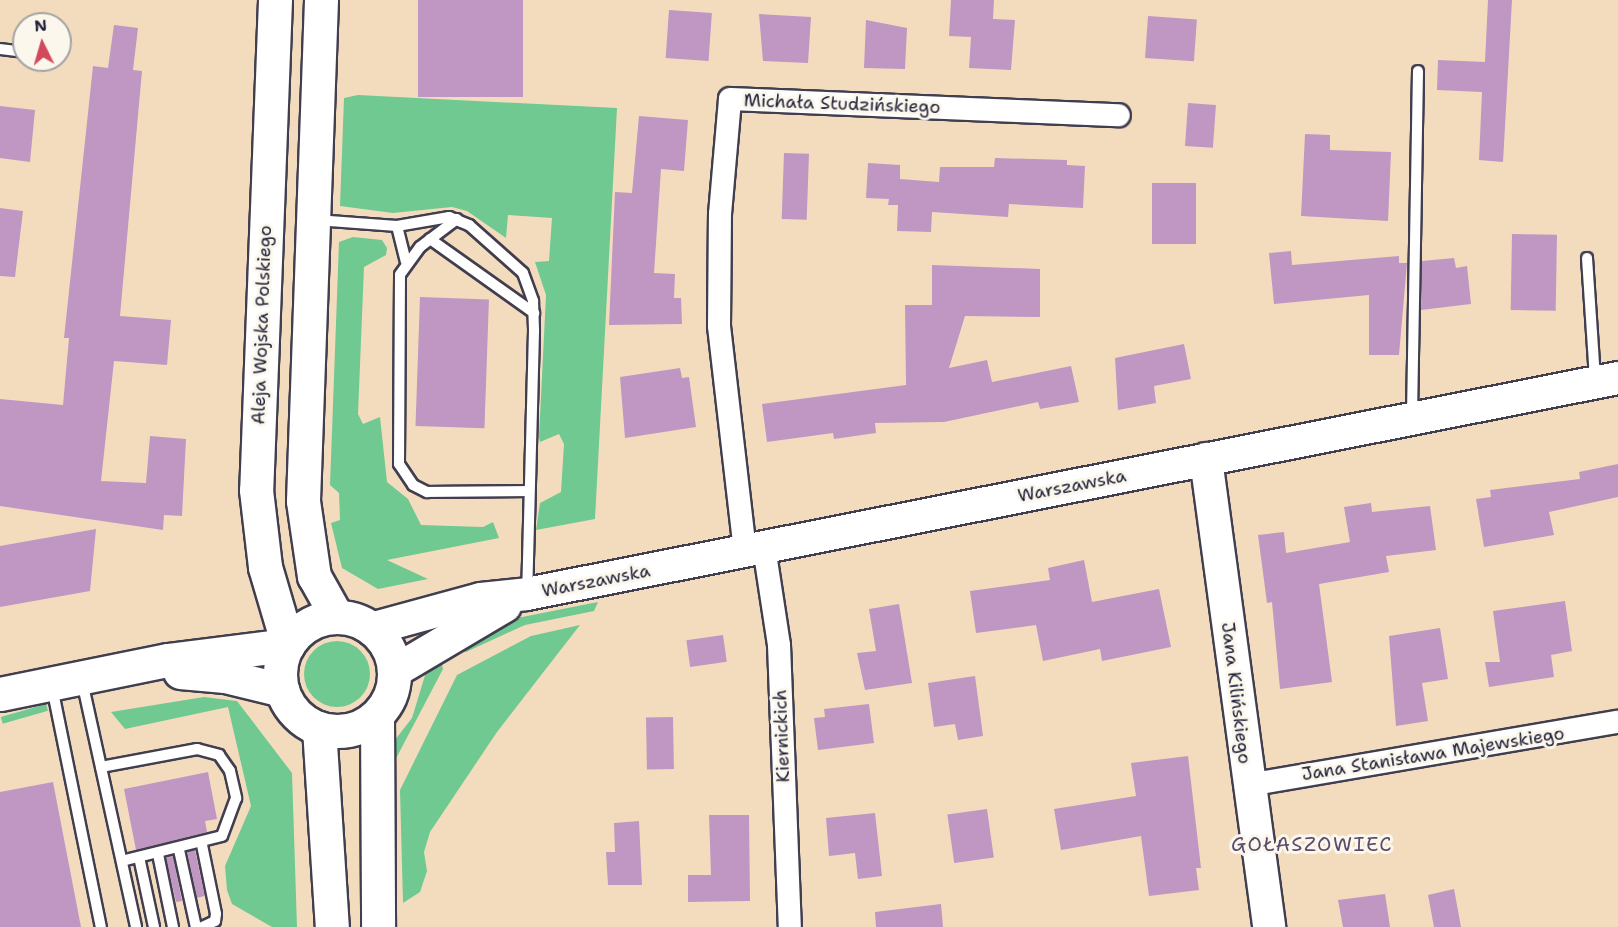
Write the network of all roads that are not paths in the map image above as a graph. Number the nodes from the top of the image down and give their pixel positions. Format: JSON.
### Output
{"nodes":[{"id":1,"x":275,"y":0,"type":"edge"},
{"id":2,"x":321,"y":0,"type":"edge"},
{"id":3,"x":1418,"y":71,"type":"dead end"},
{"id":4,"x":1119,"y":116,"type":"dead end"},
{"id":5,"x":313,"y":219,"type":"junction"},
{"id":6,"x":457,"y":219,"type":"junction"},
{"id":7,"x":397,"y":226,"type":"junction"},
{"id":8,"x":430,"y":239,"type":"junction"},
{"id":9,"x":1587,"y":258,"type":"dead end"},
{"id":10,"x":406,"y":261,"type":"junction"},
{"id":11,"x":534,"y":313,"type":"junction"},
{"id":12,"x":1607,"y":380,"type":"edge"},
{"id":13,"x":1412,"y":418,"type":"junction"},
{"id":14,"x":1206,"y":459,"type":"junction"},
{"id":15,"x":529,"y":491,"type":"junction"},
{"id":16,"x":754,"y":548,"type":"junction"},
{"id":17,"x":527,"y":594,"type":"junction"},
{"id":18,"x":337,"y":617,"type":"junction"},
{"id":19,"x":371,"y":628,"type":"junction"},
{"id":20,"x":288,"y":645,"type":"junction"},
{"id":21,"x":121,"y":670,"type":"junction"},
{"id":22,"x":395,"y":671,"type":"junction"},
{"id":23,"x":66,"y":681,"type":"junction"},
{"id":24,"x":282,"y":690,"type":"junction"},
{"id":25,"x":0,"y":694,"type":"edge"},
{"id":26,"x":377,"y":716,"type":"junction"},
{"id":27,"x":1618,"y":722,"type":"edge"},
{"id":28,"x":319,"y":728,"type":"junction"},
{"id":29,"x":101,"y":767,"type":"junction"},
{"id":30,"x":1248,"y":785,"type":"junction"},
{"id":31,"x":202,"y":845,"type":"junction"},
{"id":32,"x":179,"y":850,"type":"junction"},
{"id":33,"x":158,"y":854,"type":"junction"},
{"id":34,"x":139,"y":857,"type":"junction"},
{"id":35,"x":122,"y":861,"type":"junction"},
{"id":36,"x":101,"y":927,"type":"edge"},
{"id":37,"x":136,"y":927,"type":"edge"},
{"id":38,"x":154,"y":927,"type":"edge"},
{"id":39,"x":173,"y":927,"type":"edge"},
{"id":40,"x":196,"y":927,"type":"edge"},
{"id":41,"x":202,"y":927,"type":"edge"},
{"id":42,"x":332,"y":927,"type":"edge"},
{"id":43,"x":378,"y":927,"type":"edge"},
{"id":44,"x":790,"y":927,"type":"edge"},
{"id":45,"x":1269,"y":927,"type":"edge"}],
"edges":[{"from":1,"to":20,"type":"main road","name":"Aleja Wojska Polskiego"},
{"from":2,"to":5,"type":"main road"},
{"from":3,"to":13,"type":"lane"},
{"from":4,"to":16,"type":"street","name":"Michała Studzińskiego"},
{"from":5,"to":7,"type":"lane"},
{"from":5,"to":18,"type":"main road"},
{"from":6,"to":7,"type":"lane"},
{"from":6,"to":8,"type":"lane"},
{"from":6,"to":11,"type":"lane"},
{"from":7,"to":10,"type":"lane"},
{"from":8,"to":10,"type":"lane"},
{"from":8,"to":11,"type":"lane"},
{"from":9,"to":12,"type":"lane"},
{"from":10,"to":15,"type":"lane"},
{"from":11,"to":15,"type":"lane"},
{"from":12,"to":13,"type":"main road","name":"Warszawska"},
{"from":13,"to":14,"type":"main road","name":"Warszawska"},
{"from":14,"to":16,"type":"main road","name":"Warszawska"},
{"from":14,"to":30,"type":"main road","name":"Jana Kilińskiego"},
{"from":15,"to":17,"type":"lane"},
{"from":16,"to":17,"type":"main road","name":"Warszawska"},
{"from":16,"to":44,"type":"street","name":"Kiernickich"},
{"from":17,"to":19,"type":"main road","name":"Warszawska"},
{"from":17,"to":22,"type":"main road","name":"Warszawska"},
{"from":18,"to":19,"type":"main road"},
{"from":18,"to":20,"type":"main road"},
{"from":19,"to":22,"type":"main road"},
{"from":20,"to":21,"type":"main road"},
{"from":20,"to":24,"type":"main road"},
{"from":21,"to":23,"type":"main road"},
{"from":21,"to":24,"type":"main road"},
{"from":22,"to":26,"type":"main road"},
{"from":23,"to":25,"type":"main road"},
{"from":23,"to":29,"type":"lane"},
{"from":23,"to":36,"type":"lane"},
{"from":24,"to":28,"type":"main road"},
{"from":26,"to":28,"type":"main road"},
{"from":26,"to":43,"type":"main road"},
{"from":27,"to":30,"type":"street","name":"Jana Stanisława Majewskiego"},
{"from":28,"to":42,"type":"main road"},
{"from":29,"to":31,"type":"lane"},
{"from":29,"to":35,"type":"lane"},
{"from":30,"to":45,"type":"main road","name":"Jana Kilińskiego"},
{"from":31,"to":32,"type":"lane"},
{"from":31,"to":41,"type":"lane"},
{"from":32,"to":33,"type":"lane"},
{"from":32,"to":40,"type":"lane"},
{"from":33,"to":34,"type":"lane"},
{"from":33,"to":39,"type":"lane"},
{"from":34,"to":35,"type":"lane"},
{"from":34,"to":38,"type":"lane"},
{"from":35,"to":37,"type":"lane"}]}
